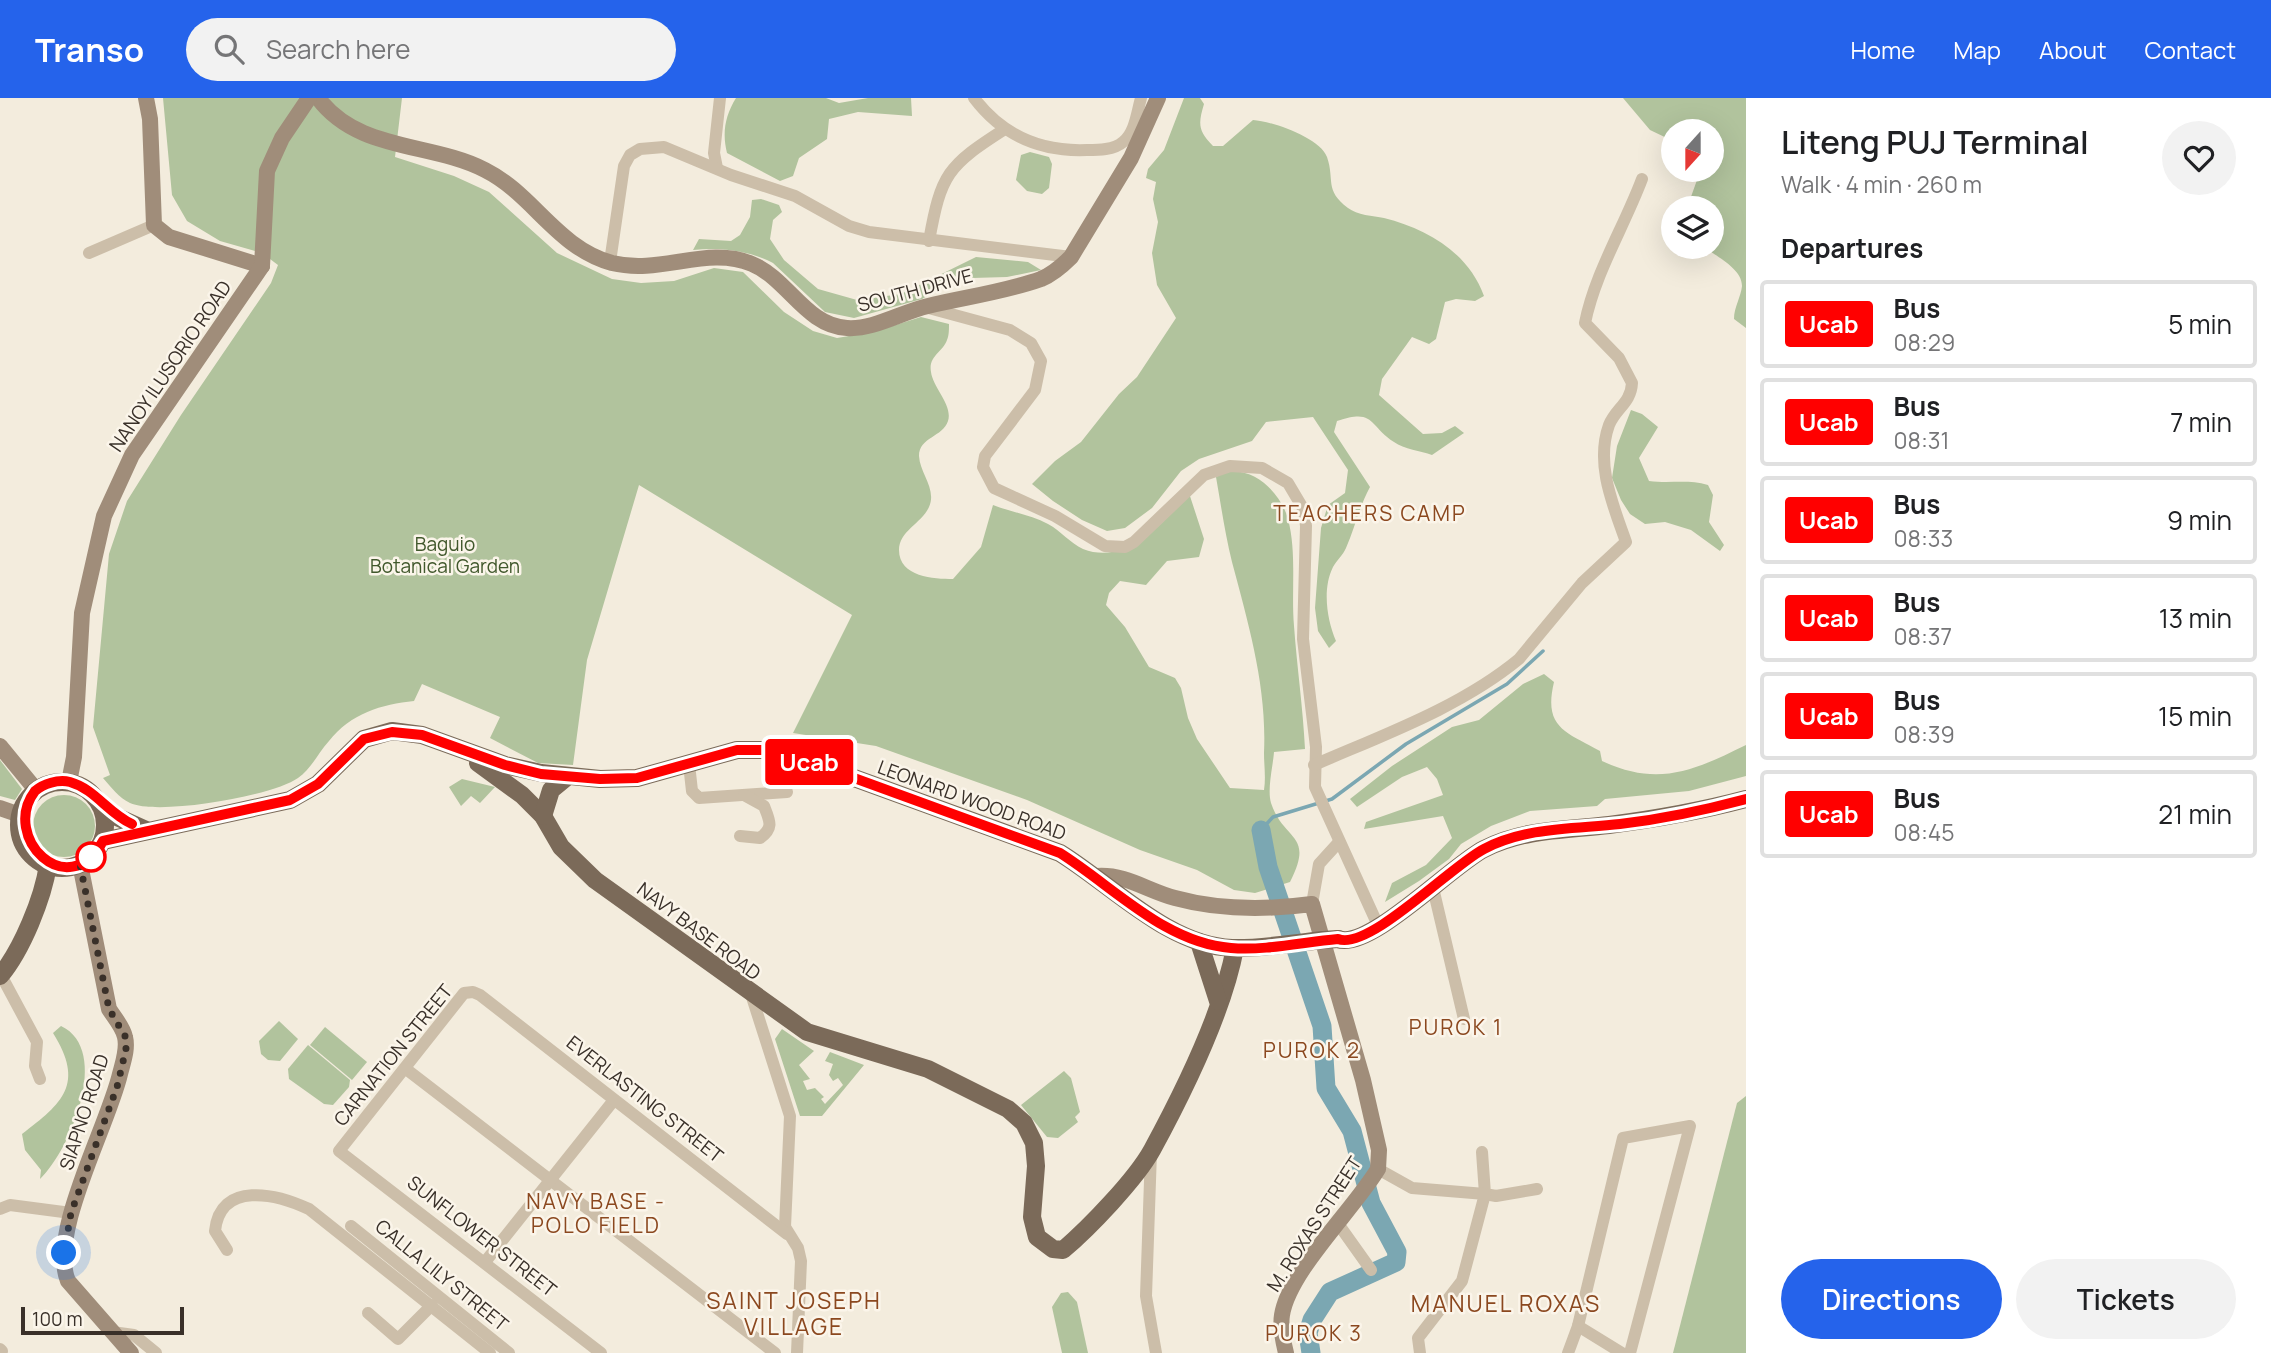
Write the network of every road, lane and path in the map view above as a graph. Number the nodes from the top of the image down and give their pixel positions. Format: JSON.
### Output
{"nodes":[{"id":1,"x":146,"y":98,"type":"edge"},
{"id":2,"x":720,"y":98,"type":"edge"},
{"id":3,"x":974,"y":98,"type":"edge"},
{"id":4,"x":1141,"y":98,"type":"edge"},
{"id":5,"x":1158,"y":98,"type":"edge"},
{"id":6,"x":314,"y":102,"type":"edge"},
{"id":7,"x":1005,"y":129,"type":"junction"},
{"id":8,"x":713,"y":161,"type":"junction"},
{"id":9,"x":1642,"y":179,"type":"dead end"},
{"id":10,"x":154,"y":225,"type":"junction"},
{"id":11,"x":929,"y":241,"type":"junction"},
{"id":12,"x":89,"y":253,"type":"dead end"},
{"id":13,"x":1071,"y":257,"type":"junction"},
{"id":14,"x":610,"y":262,"type":"junction"},
{"id":15,"x":262,"y":266,"type":"junction"},
{"id":16,"x":925,"y":307,"type":"junction"},
{"id":17,"x":0,"y":746,"type":"edge"},
{"id":18,"x":465,"y":751,"type":"junction"},
{"id":19,"x":689,"y":764,"type":"junction"},
{"id":20,"x":1314,"y":765,"type":"junction"},
{"id":21,"x":568,"y":776,"type":"junction"},
{"id":22,"x":69,"y":782,"type":"junction"},
{"id":23,"x":36,"y":790,"type":"junction"},
{"id":24,"x":787,"y":792,"type":"dead end"},
{"id":25,"x":744,"y":795,"type":"junction"},
{"id":26,"x":1746,"y":799,"type":"edge"},
{"id":27,"x":100,"y":802,"type":"junction"},
{"id":28,"x":0,"y":808,"type":"edge"},
{"id":29,"x":20,"y":815,"type":"junction"},
{"id":30,"x":543,"y":816,"type":"junction"},
{"id":31,"x":146,"y":830,"type":"junction"},
{"id":32,"x":740,"y":836,"type":"dead end"},
{"id":33,"x":103,"y":841,"type":"junction"},
{"id":34,"x":1339,"y":842,"type":"junction"},
{"id":35,"x":80,"y":864,"type":"junction"},
{"id":36,"x":48,"y":865,"type":"junction"},
{"id":37,"x":1097,"y":876,"type":"junction"},
{"id":38,"x":1433,"y":888,"type":"junction"},
{"id":39,"x":1312,"y":904,"type":"junction"},
{"id":40,"x":1380,"y":922,"type":"junction"},
{"id":41,"x":1199,"y":942,"type":"junction"},
{"id":42,"x":1237,"y":948,"type":"junction"},
{"id":43,"x":1,"y":976,"type":"edge"},
{"id":44,"x":751,"y":994,"type":"junction"},
{"id":45,"x":480,"y":995,"type":"joint"},
{"id":46,"x":1218,"y":1001,"type":"junction"},
{"id":47,"x":1464,"y":1019,"type":"dead end"},
{"id":48,"x":406,"y":1069,"type":"junction"},
{"id":49,"x":40,"y":1079,"type":"dead end"},
{"id":50,"x":614,"y":1100,"type":"junction"},
{"id":51,"x":340,"y":1151,"type":"joint"},
{"id":52,"x":1151,"y":1152,"type":"junction"},
{"id":53,"x":1482,"y":1152,"type":"dead end"},
{"id":54,"x":1378,"y":1169,"type":"junction"},
{"id":55,"x":549,"y":1181,"type":"junction"},
{"id":56,"x":1537,"y":1189,"type":"dead end"},
{"id":57,"x":1485,"y":1194,"type":"junction"},
{"id":58,"x":0,"y":1209,"type":"edge"},
{"id":59,"x":71,"y":1213,"type":"junction"},
{"id":60,"x":1339,"y":1225,"type":"junction"},
{"id":61,"x":351,"y":1226,"type":"dead end"},
{"id":62,"x":787,"y":1234,"type":"junction"},
{"id":63,"x":227,"y":1250,"type":"dead end"},
{"id":64,"x":485,"y":1262,"type":"junction"},
{"id":65,"x":1371,"y":1270,"type":"dead end"},
{"id":66,"x":432,"y":1305,"type":"junction"},
{"id":67,"x":368,"y":1313,"type":"dead end"},
{"id":68,"x":1578,"y":1326,"type":"junction"},
{"id":69,"x":112,"y":1332,"type":"junction"},
{"id":70,"x":131,"y":1353,"type":"edge"},
{"id":71,"x":156,"y":1353,"type":"edge"},
{"id":72,"x":490,"y":1353,"type":"edge"},
{"id":73,"x":509,"y":1353,"type":"edge"},
{"id":74,"x":601,"y":1353,"type":"edge"},
{"id":75,"x":775,"y":1353,"type":"edge"},
{"id":76,"x":797,"y":1353,"type":"edge"},
{"id":77,"x":1156,"y":1353,"type":"edge"},
{"id":78,"x":1286,"y":1353,"type":"edge"},
{"id":79,"x":1420,"y":1353,"type":"edge"},
{"id":80,"x":1568,"y":1353,"type":"edge"},
{"id":81,"x":1622,"y":1353,"type":"edge"},
{"id":82,"x":1630,"y":1353,"type":"edge"}],
"edges":[{"from":1,"to":10,"type":"main road"},
{"from":2,"to":8,"type":"street"},
{"from":3,"to":7,"type":"street"},
{"from":4,"to":7,"type":"street"},
{"from":5,"to":13,"type":"main road","name":"SOUTH DRIVE"},
{"from":6,"to":14,"type":"main road","name":"SOUTH DRIVE"},
{"from":6,"to":15,"type":"main road"},
{"from":7,"to":11,"type":"street"},
{"from":8,"to":11,"type":"street"},
{"from":8,"to":14,"type":"street"},
{"from":9,"to":20,"type":"street"},
{"from":10,"to":12,"type":"street"},
{"from":10,"to":15,"type":"main road"},
{"from":11,"to":13,"type":"street"},
{"from":13,"to":16,"type":"main road","name":"SOUTH DRIVE"},
{"from":14,"to":16,"type":"main road","name":"SOUTH DRIVE"},
{"from":15,"to":22,"type":"main road","name":"NANOY ILUSORIO ROAD"},
{"from":16,"to":20,"type":"street"},
{"from":17,"to":23,"type":"main road"},
{"from":18,"to":21,"type":"main road","name":"LEONARD WOOD ROAD"},
{"from":18,"to":30,"type":"main road","name":"NAVY BASE ROAD"},
{"from":18,"to":31,"type":"main road","name":"LEONARD WOOD ROAD"},
{"from":19,"to":21,"type":"main road","name":"LEONARD WOOD ROAD"},
{"from":19,"to":25,"type":"street"},
{"from":19,"to":37,"type":"main road","name":"LEONARD WOOD ROAD"},
{"from":20,"to":34,"type":"street"},
{"from":21,"to":30,"type":"main road"},
{"from":22,"to":23,"type":"main road"},
{"from":22,"to":27,"type":"main road"},
{"from":23,"to":29,"type":"main road"},
{"from":24,"to":25,"type":"street"},
{"from":25,"to":32,"type":"street"},
{"from":26,"to":38,"type":"main road","name":"LEONARD WOOD ROAD"},
{"from":27,"to":31,"type":"main road"},
{"from":27,"to":33,"type":"main road"},
{"from":28,"to":29,"type":"main road"},
{"from":29,"to":36,"type":"main road"},
{"from":30,"to":44,"type":"main road","name":"NAVY BASE ROAD"},
{"from":31,"to":33,"type":"main road","name":"LEONARD WOOD ROAD"},
{"from":33,"to":35,"type":"main road"},
{"from":34,"to":39,"type":"street","name":"M. ROXAS STREET"},
{"from":34,"to":40,"type":"street"},
{"from":35,"to":36,"type":"main road"},
{"from":35,"to":59,"type":"main road","name":"SIAPNO ROAD"},
{"from":36,"to":43,"type":"main road"},
{"from":37,"to":39,"type":"main road"},
{"from":37,"to":41,"type":"main road","name":"LEONARD WOOD ROAD"},
{"from":38,"to":40,"type":"main road","name":"LEONARD WOOD ROAD"},
{"from":38,"to":47,"type":"street"},
{"from":39,"to":54,"type":"main road","name":"M. ROXAS STREET"},
{"from":40,"to":42,"type":"main road","name":"LEONARD WOOD ROAD","bridge":true},
{"from":41,"to":42,"type":"main road","name":"LEONARD WOOD ROAD"},
{"from":41,"to":46,"type":"main road"},
{"from":42,"to":46,"type":"main road"},
{"from":43,"to":49,"type":"street"},
{"from":44,"to":52,"type":"main road"},
{"from":44,"to":62,"type":"street","name":"NAVY BASE ROAD"},
{"from":45,"to":48,"type":"street","name":"CARNATION STREET"},
{"from":45,"to":50,"type":"street","name":"EVERLASTING STREET"},
{"from":46,"to":52,"type":"main road"},
{"from":48,"to":51,"type":"street","name":"CARNATION STREET"},
{"from":48,"to":55,"type":"street"},
{"from":50,"to":55,"type":"street"},
{"from":50,"to":62,"type":"street","name":"EVERLASTING STREET"},
{"from":51,"to":64,"type":"street","name":"SUNFLOWER STREET"},
{"from":52,"to":77,"type":"street"},
{"from":53,"to":57,"type":"street"},
{"from":54,"to":57,"type":"street"},
{"from":54,"to":60,"type":"main road","name":"M. ROXAS STREET"},
{"from":55,"to":64,"type":"street"},
{"from":55,"to":75,"type":"street"},
{"from":56,"to":57,"type":"street"},
{"from":57,"to":79,"type":"street"},
{"from":58,"to":59,"type":"street"},
{"from":59,"to":69,"type":"main road","name":"SIAPNO ROAD"},
{"from":60,"to":65,"type":"street"},
{"from":60,"to":78,"type":"main road","name":"M. ROXAS STREET"},
{"from":61,"to":73,"type":"street","name":"CALLA LILY STREET"},
{"from":62,"to":76,"type":"street","name":"NAVY BASE ROAD"},
{"from":63,"to":66,"type":"street"},
{"from":64,"to":74,"type":"street","name":"SUNFLOWER STREET"},
{"from":66,"to":67,"type":"street"},
{"from":66,"to":72,"type":"street"},
{"from":68,"to":80,"type":"street"},
{"from":68,"to":81,"type":"street"},
{"from":68,"to":82,"type":"street"},
{"from":69,"to":70,"type":"main road","name":"SIAPNO ROAD"},
{"from":69,"to":71,"type":"street"}]}
